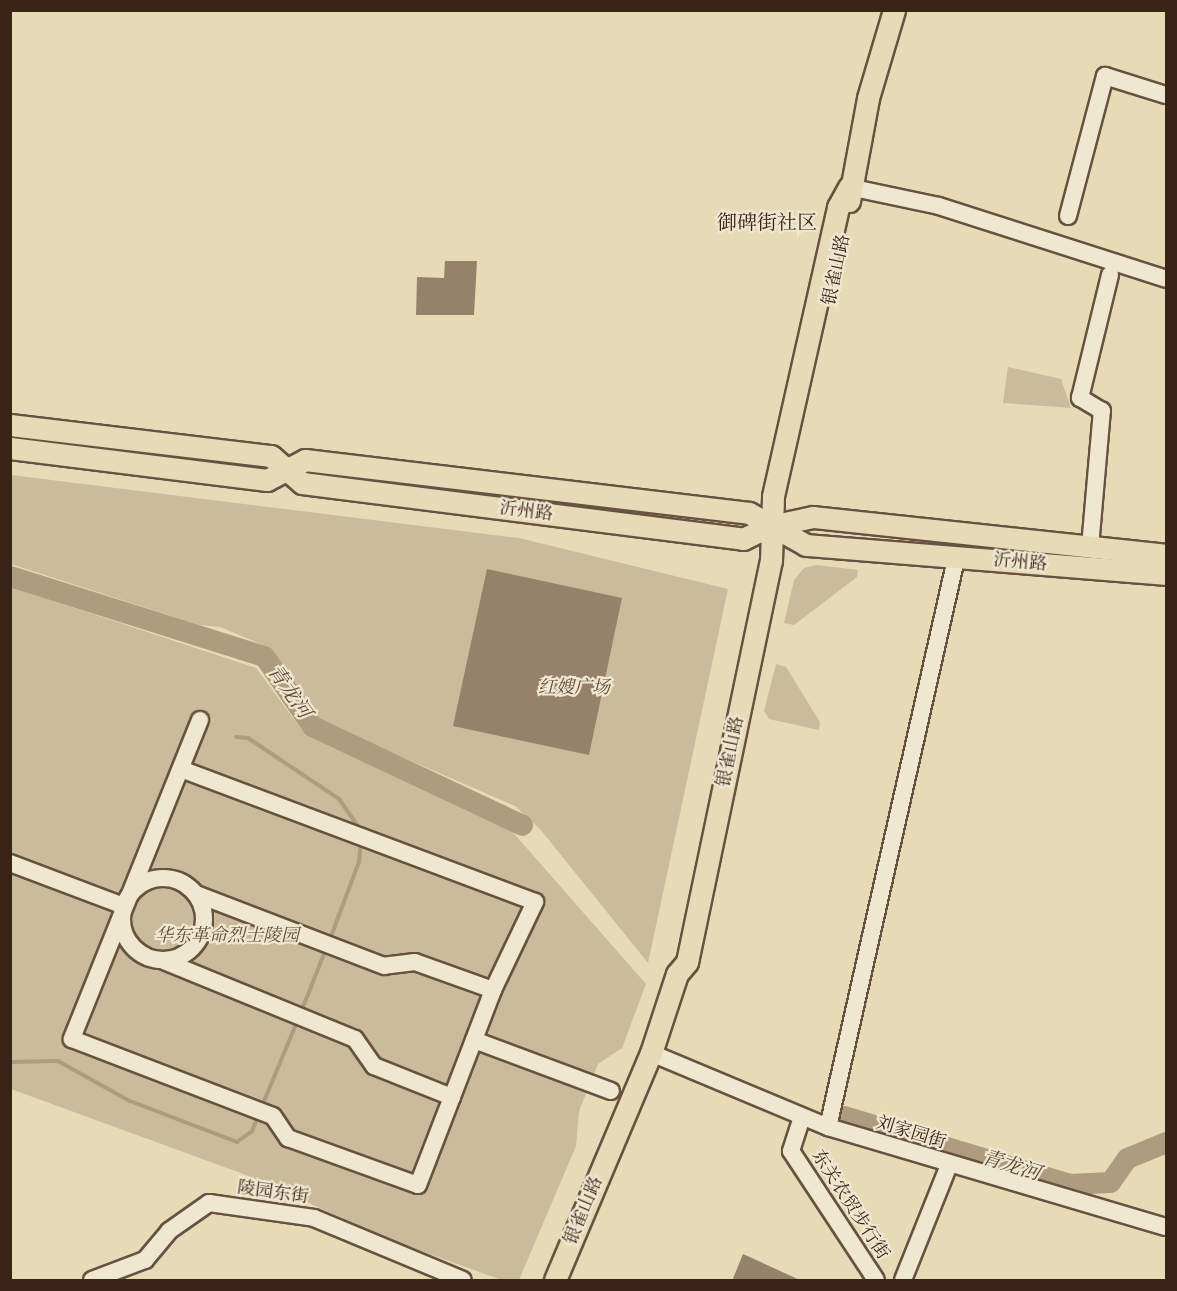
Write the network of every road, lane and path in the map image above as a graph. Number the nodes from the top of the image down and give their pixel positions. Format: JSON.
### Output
{"nodes":[{"id":1,"x":880,"y":10,"type":"edge"},
{"id":2,"x":894,"y":10,"type":"edge"},
{"id":3,"x":1167,"y":95,"type":"edge"},
{"id":4,"x":868,"y":98,"type":"junction"},
{"id":5,"x":849,"y":187,"type":"junction"},
{"id":6,"x":1068,"y":216,"type":"dead end"},
{"id":7,"x":1110,"y":275,"type":"dead end"},
{"id":8,"x":1167,"y":279,"type":"edge"},
{"id":9,"x":10,"y":425,"type":"edge"},
{"id":10,"x":10,"y":448,"type":"edge"},
{"id":11,"x":285,"y":468,"type":"junction"},
{"id":12,"x":770,"y":526,"type":"junction"},
{"id":13,"x":1090,"y":547,"type":"junction"},
{"id":14,"x":1167,"y":555,"type":"edge"},
{"id":15,"x":956,"y":559,"type":"junction"},
{"id":16,"x":1167,"y":574,"type":"edge"},
{"id":17,"x":201,"y":720,"type":"dead end"},
{"id":18,"x":181,"y":769,"type":"junction"},
{"id":19,"x":10,"y":863,"type":"edge"},
{"id":20,"x":196,"y":894,"type":"junction"},
{"id":21,"x":124,"y":906,"type":"junction"},
{"id":22,"x":165,"y":961,"type":"junction"},
{"id":23,"x":493,"y":990,"type":"junction"},
{"id":24,"x":474,"y":1040,"type":"junction"},
{"id":25,"x":651,"y":1053,"type":"junction"},
{"id":26,"x":611,"y":1091,"type":"dead end"},
{"id":27,"x":452,"y":1096,"type":"junction"},
{"id":28,"x":802,"y":1116,"type":"junction"},
{"id":29,"x":828,"y":1127,"type":"junction"},
{"id":30,"x":949,"y":1165,"type":"junction"},
{"id":31,"x":1167,"y":1227,"type":"edge"},
{"id":32,"x":92,"y":1281,"type":"edge"},
{"id":33,"x":463,"y":1281,"type":"edge"},
{"id":34,"x":555,"y":1281,"type":"edge"},
{"id":35,"x":876,"y":1281,"type":"edge"},
{"id":36,"x":903,"y":1281,"type":"edge"}],
"edges":[{"from":1,"to":4,"type":"main road","name":"银雀山路"},
{"from":2,"to":4,"type":"main road","name":"银雀山路"},
{"from":3,"to":6,"type":"street"},
{"from":4,"to":5,"type":"main road","name":"银雀山路"},
{"from":5,"to":8,"type":"street"},
{"from":5,"to":12,"type":"main road","name":"银雀山路"},
{"from":7,"to":13,"type":"street"},
{"from":9,"to":11,"type":"main road"},
{"from":10,"to":11,"type":"main road","name":"沂州路"},
{"from":11,"to":12,"type":"main road","name":"沂州路"},
{"from":12,"to":13,"type":"main road","name":"沂州路"},
{"from":12,"to":15,"type":"main road","name":"沂州路"},
{"from":12,"to":25,"type":"main road","name":"银雀山路"},
{"from":13,"to":14,"type":"main road","name":"沂州路"},
{"from":15,"to":16,"type":"main road","name":"沂州路"},
{"from":15,"to":29,"type":"street"},
{"from":17,"to":18,"type":"street"},
{"from":18,"to":21,"type":"street"},
{"from":18,"to":23,"type":"street"},
{"from":19,"to":21,"type":"street"},
{"from":20,"to":21,"type":"street"},
{"from":20,"to":22,"type":"street"},
{"from":20,"to":23,"type":"street"},
{"from":21,"to":22,"type":"street"},
{"from":21,"to":27,"type":"street"},
{"from":22,"to":27,"type":"street"},
{"from":23,"to":24,"type":"street"},
{"from":24,"to":26,"type":"street"},
{"from":24,"to":27,"type":"street"},
{"from":25,"to":28,"type":"street","name":"刘家园街"},
{"from":25,"to":34,"type":"main road","name":"银雀山路"},
{"from":28,"to":29,"type":"street","name":"刘家园街"},
{"from":28,"to":35,"type":"street","name":"东关农贸步行街"},
{"from":29,"to":30,"type":"street","name":"刘家园街"},
{"from":30,"to":31,"type":"street","name":"刘家园街"},
{"from":30,"to":36,"type":"street"},
{"from":32,"to":33,"type":"street","name":"陵园东街"}]}
